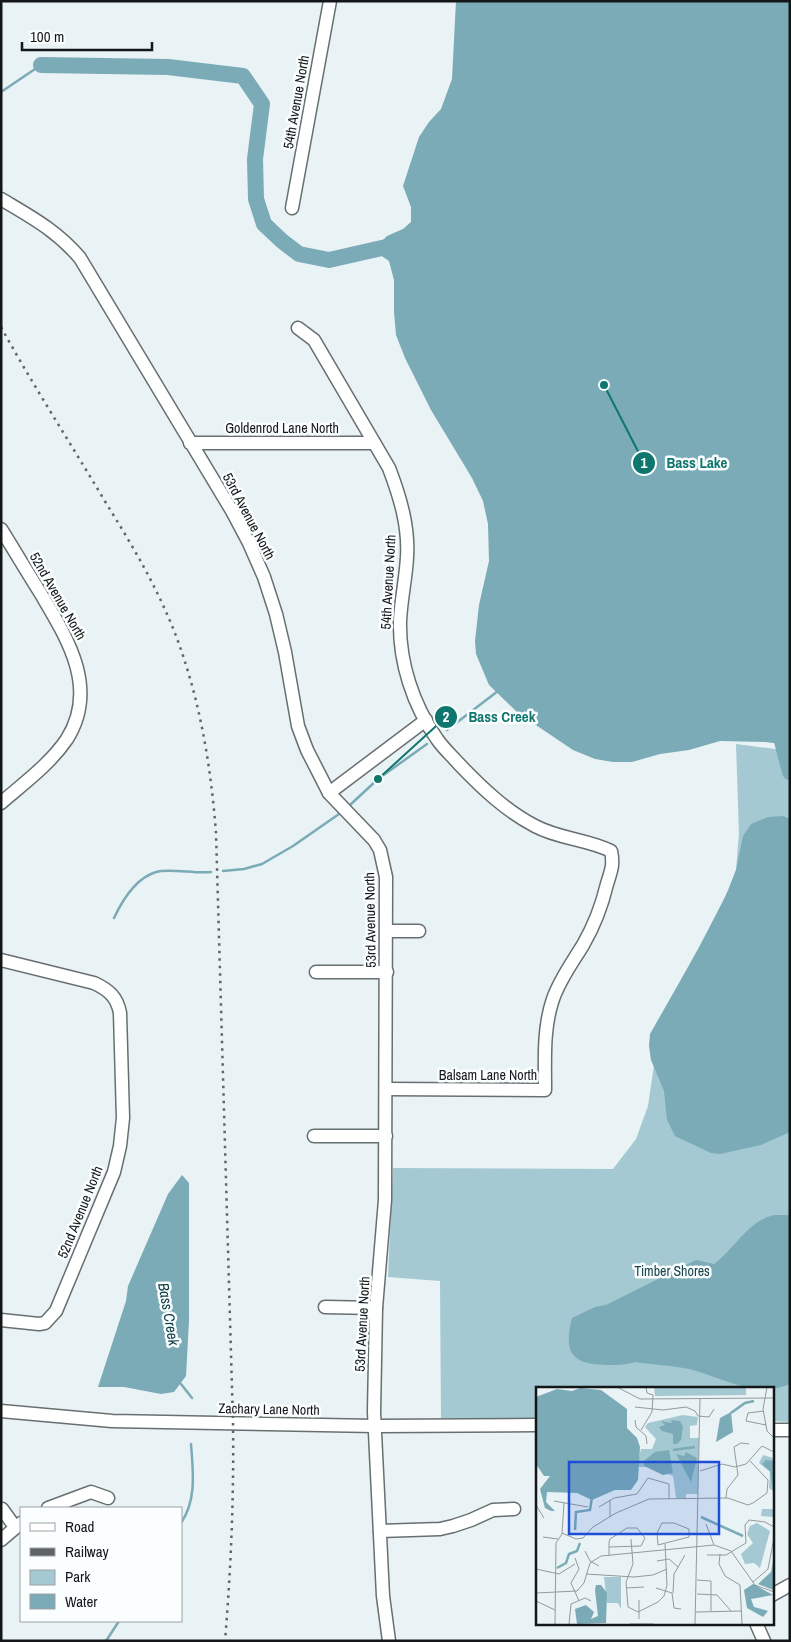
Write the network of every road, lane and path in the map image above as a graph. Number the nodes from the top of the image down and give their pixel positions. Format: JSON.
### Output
{"nodes":[{"id":1,"x":330,"y":1,"type":"edge"},
{"id":2,"x":1,"y":199,"type":"edge"},
{"id":3,"x":292,"y":208,"type":"dead end"},
{"id":4,"x":298,"y":328,"type":"dead end"},
{"id":5,"x":190,"y":443,"type":"junction"},
{"id":6,"x":374,"y":443,"type":"junction"},
{"id":7,"x":1,"y":528,"type":"edge"},
{"id":8,"x":426,"y":720,"type":"junction"},
{"id":9,"x":329,"y":793,"type":"junction"},
{"id":10,"x":1,"y":802,"type":"edge"},
{"id":11,"x":611,"y":851,"type":"joint"},
{"id":12,"x":387,"y":931,"type":"junction"},
{"id":13,"x":419,"y":931,"type":"dead end"},
{"id":14,"x":1,"y":960,"type":"edge"},
{"id":15,"x":316,"y":972,"type":"dead end"},
{"id":16,"x":387,"y":972,"type":"junction"},
{"id":17,"x":386,"y":1089,"type":"junction"},
{"id":18,"x":314,"y":1136,"type":"dead end"},
{"id":19,"x":386,"y":1136,"type":"junction"},
{"id":20,"x":325,"y":1307,"type":"dead end"},
{"id":21,"x":376,"y":1308,"type":"junction"},
{"id":22,"x":1,"y":1320,"type":"edge"},
{"id":23,"x":1,"y":1412,"type":"edge"},
{"id":24,"x":536,"y":1424,"type":"edge"},
{"id":25,"x":375,"y":1426,"type":"junction"},
{"id":26,"x":774,"y":1430,"type":"edge"},
{"id":27,"x":790,"y":1430,"type":"edge"},
{"id":28,"x":108,"y":1498,"type":"dead end"},
{"id":29,"x":51,"y":1507,"type":"edge"},
{"id":30,"x":2,"y":1509,"type":"edge"},
{"id":31,"x":514,"y":1510,"type":"dead end"},
{"id":32,"x":18,"y":1525,"type":"edge"},
{"id":33,"x":380,"y":1531,"type":"junction"},
{"id":34,"x":1,"y":1540,"type":"edge"},
{"id":35,"x":790,"y":1585,"type":"edge"},
{"id":36,"x":774,"y":1594,"type":"edge"},
{"id":37,"x":756,"y":1624,"type":"edge"},
{"id":38,"x":389,"y":1641,"type":"edge"},
{"id":39,"x":764,"y":1641,"type":"edge"}],
"edges":[{"from":1,"to":3,"type":"street","name":"54th Avenue North"},
{"from":2,"to":5,"type":"street","name":"53rd Avenue North"},
{"from":4,"to":6,"type":"street","name":"54th Avenue North"},
{"from":5,"to":6,"type":"street","name":"Goldenrod Lane North"},
{"from":5,"to":9,"type":"street","name":"53rd Avenue North"},
{"from":6,"to":8,"type":"street","name":"54th Avenue North"},
{"from":7,"to":10,"type":"street","name":"52nd Avenue North"},
{"from":8,"to":9,"type":"street"},
{"from":8,"to":11,"type":"street","name":"54th Avenue North"},
{"from":9,"to":12,"type":"street","name":"53rd Avenue North"},
{"from":11,"to":17,"type":"street","name":"Balsam Lane North"},
{"from":12,"to":13,"type":"street"},
{"from":12,"to":16,"type":"street","name":"53rd Avenue North"},
{"from":14,"to":22,"type":"street","name":"52nd Avenue North"},
{"from":15,"to":16,"type":"street"},
{"from":16,"to":17,"type":"street","name":"53rd Avenue North"},
{"from":17,"to":19,"type":"street","name":"53rd Avenue North"},
{"from":18,"to":19,"type":"street"},
{"from":19,"to":21,"type":"street","name":"53rd Avenue North"},
{"from":20,"to":21,"type":"street"},
{"from":21,"to":25,"type":"street","name":"53rd Avenue North"},
{"from":23,"to":25,"type":"street","name":"Zachary Lane North"},
{"from":24,"to":25,"type":"street","name":"Zachary Lane North"},
{"from":25,"to":33,"type":"street","name":"53rd Avenue North"},
{"from":26,"to":27,"type":"street"},
{"from":28,"to":29,"type":"street"},
{"from":30,"to":32,"type":"street"},
{"from":31,"to":33,"type":"street"},
{"from":32,"to":34,"type":"street"},
{"from":33,"to":38,"type":"street","name":"53rd Avenue North"},
{"from":35,"to":36,"type":"street"},
{"from":37,"to":39,"type":"street"}]}
